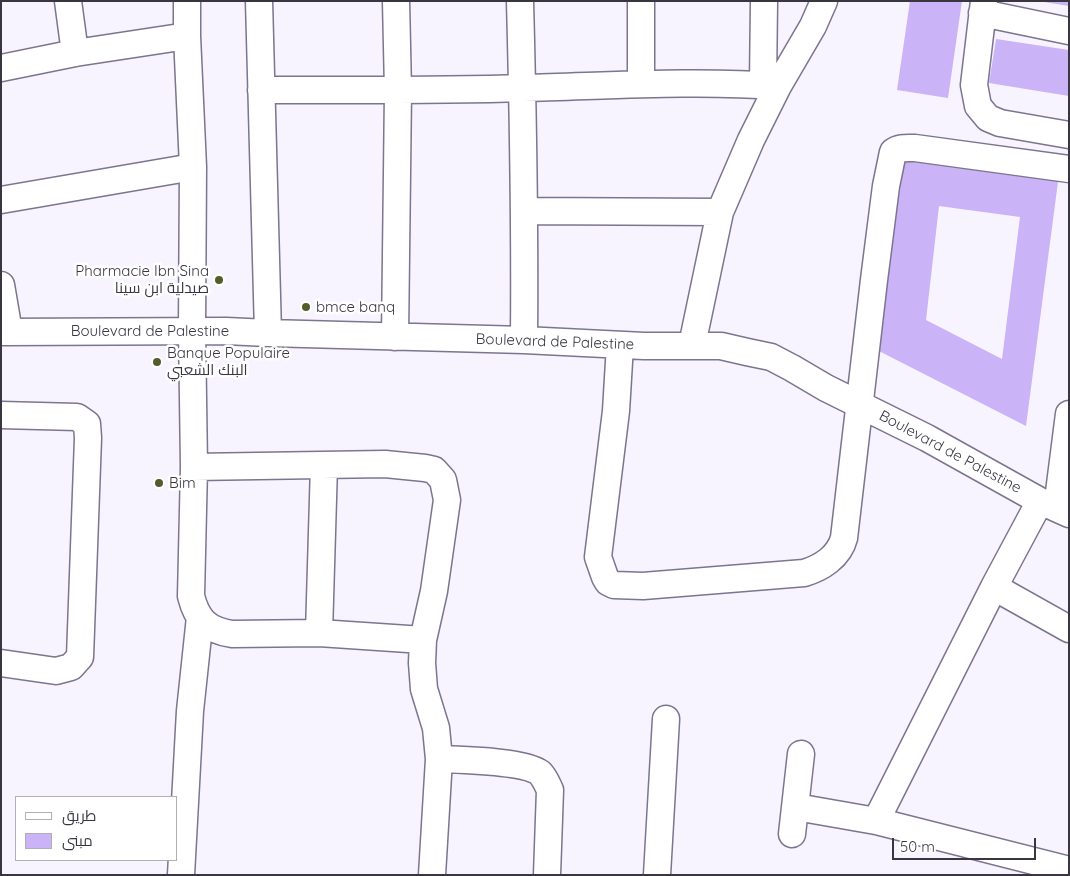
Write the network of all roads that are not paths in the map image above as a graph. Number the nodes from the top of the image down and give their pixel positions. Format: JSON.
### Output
{"nodes":[{"id":1,"x":68,"y":1,"type":"edge"},
{"id":2,"x":187,"y":1,"type":"edge"},
{"id":3,"x":259,"y":1,"type":"edge"},
{"id":4,"x":396,"y":1,"type":"edge"},
{"id":5,"x":520,"y":1,"type":"edge"},
{"id":6,"x":641,"y":1,"type":"edge"},
{"id":7,"x":764,"y":1,"type":"edge"},
{"id":8,"x":824,"y":1,"type":"edge"},
{"id":9,"x":983,"y":7,"type":"edge"},
{"id":10,"x":1069,"y":31,"type":"edge"},
{"id":11,"x":187,"y":36,"type":"junction"},
{"id":12,"x":75,"y":53,"type":"junction"},
{"id":13,"x":1,"y":68,"type":"edge"},
{"id":14,"x":641,"y":83,"type":"junction"},
{"id":15,"x":771,"y":85,"type":"junction"},
{"id":16,"x":523,"y":88,"type":"junction"},
{"id":17,"x":261,"y":90,"type":"junction"},
{"id":18,"x":398,"y":91,"type":"junction"},
{"id":19,"x":1069,"y":135,"type":"edge"},
{"id":20,"x":194,"y":168,"type":"junction"},
{"id":21,"x":1069,"y":169,"type":"edge"},
{"id":22,"x":1,"y":200,"type":"edge"},
{"id":23,"x":525,"y":210,"type":"junction"},
{"id":24,"x":720,"y":212,"type":"junction"},
{"id":25,"x":1,"y":285,"type":"edge"},
{"id":26,"x":192,"y":330,"type":"junction"},
{"id":27,"x":5,"y":332,"type":"edge"},
{"id":28,"x":268,"y":333,"type":"junction"},
{"id":29,"x":395,"y":337,"type":"junction"},
{"id":30,"x":524,"y":340,"type":"junction"},
{"id":31,"x":620,"y":345,"type":"junction"},
{"id":32,"x":692,"y":345,"type":"junction"},
{"id":33,"x":859,"y":405,"type":"junction"},
{"id":34,"x":1069,"y":414,"type":"edge"},
{"id":35,"x":1,"y":415,"type":"edge"},
{"id":36,"x":324,"y":465,"type":"junction"},
{"id":37,"x":194,"y":467,"type":"junction"},
{"id":38,"x":1055,"y":507,"type":"edge"},
{"id":39,"x":994,"y":587,"type":"junction"},
{"id":40,"x":200,"y":618,"type":"junction"},
{"id":41,"x":1069,"y":629,"type":"edge"},
{"id":42,"x":319,"y":633,"type":"junction"},
{"id":43,"x":423,"y":640,"type":"junction"},
{"id":44,"x":1,"y":663,"type":"edge"},
{"id":45,"x":666,"y":719,"type":"dead end"},
{"id":46,"x":801,"y":754,"type":"dead end"},
{"id":47,"x":439,"y":759,"type":"junction"},
{"id":48,"x":796,"y":807,"type":"junction"},
{"id":49,"x":876,"y":821,"type":"junction"},
{"id":50,"x":792,"y":834,"type":"dead end"},
{"id":51,"x":1069,"y":870,"type":"edge"},
{"id":52,"x":182,"y":875,"type":"edge"},
{"id":53,"x":432,"y":875,"type":"edge"},
{"id":54,"x":547,"y":875,"type":"edge"},
{"id":55,"x":658,"y":875,"type":"edge"}],
"edges":[{"from":1,"to":12,"type":"street"},
{"from":2,"to":11,"type":"street"},
{"from":3,"to":17,"type":"street"},
{"from":4,"to":18,"type":"street"},
{"from":5,"to":16,"type":"street"},
{"from":6,"to":14,"type":"street"},
{"from":7,"to":15,"type":"street"},
{"from":8,"to":15,"type":"street"},
{"from":9,"to":10,"type":"street"},
{"from":9,"to":19,"type":"street"},
{"from":11,"to":12,"type":"street"},
{"from":11,"to":20,"type":"street"},
{"from":12,"to":13,"type":"street"},
{"from":14,"to":15,"type":"street"},
{"from":14,"to":16,"type":"street"},
{"from":15,"to":24,"type":"street"},
{"from":16,"to":18,"type":"street"},
{"from":16,"to":23,"type":"street"},
{"from":17,"to":18,"type":"street"},
{"from":17,"to":28,"type":"street"},
{"from":18,"to":29,"type":"street"},
{"from":20,"to":22,"type":"street"},
{"from":20,"to":26,"type":"street"},
{"from":21,"to":33,"type":"street"},
{"from":23,"to":24,"type":"street"},
{"from":23,"to":30,"type":"street"},
{"from":24,"to":32,"type":"street"},
{"from":25,"to":27,"type":"street"},
{"from":26,"to":27,"type":"street","name":"Boulevard de Palestine"},
{"from":26,"to":28,"type":"street","name":"Boulevard de Palestine"},
{"from":26,"to":37,"type":"street"},
{"from":28,"to":29,"type":"street","name":"Boulevard de Palestine"},
{"from":29,"to":30,"type":"street","name":"Boulevard de Palestine"},
{"from":30,"to":31,"type":"street","name":"Boulevard de Palestine"},
{"from":31,"to":32,"type":"street","name":"Boulevard de Palestine"},
{"from":31,"to":33,"type":"street"},
{"from":32,"to":33,"type":"street","name":"Boulevard de Palestine"},
{"from":33,"to":38,"type":"street","name":"Boulevard de Palestine"},
{"from":34,"to":38,"type":"street"},
{"from":35,"to":44,"type":"street"},
{"from":36,"to":37,"type":"street"},
{"from":36,"to":42,"type":"street"},
{"from":36,"to":43,"type":"street"},
{"from":37,"to":40,"type":"street"},
{"from":38,"to":39,"type":"street"},
{"from":39,"to":41,"type":"street"},
{"from":39,"to":49,"type":"street"},
{"from":40,"to":42,"type":"street"},
{"from":40,"to":52,"type":"street"},
{"from":42,"to":43,"type":"street"},
{"from":43,"to":47,"type":"street"},
{"from":45,"to":55,"type":"street"},
{"from":46,"to":48,"type":"street"},
{"from":47,"to":53,"type":"street"},
{"from":47,"to":54,"type":"street"},
{"from":48,"to":49,"type":"street"},
{"from":48,"to":50,"type":"street"},
{"from":49,"to":51,"type":"street"}]}
